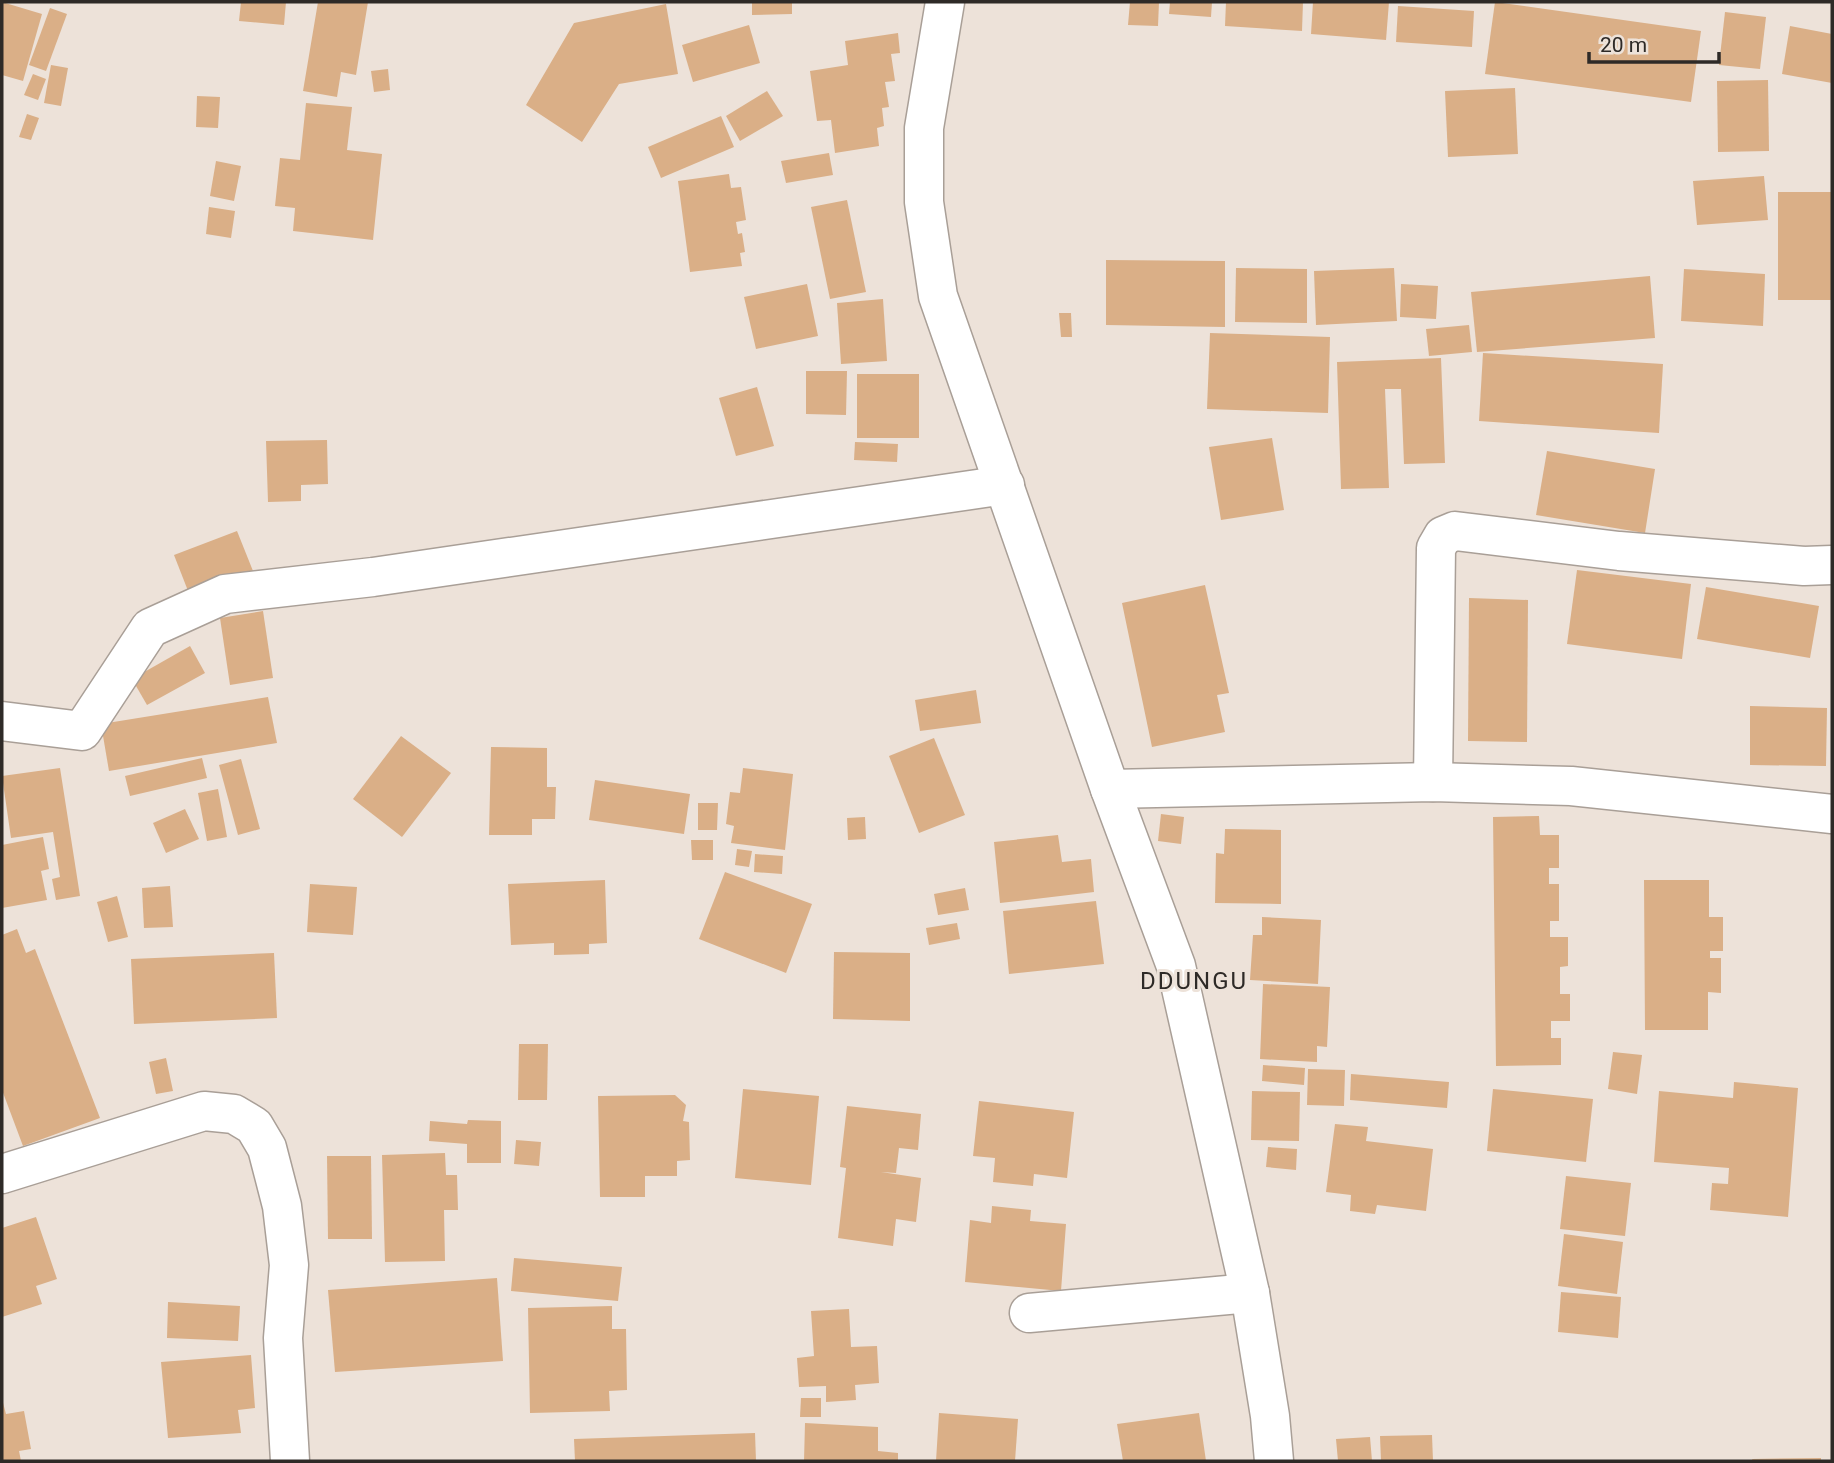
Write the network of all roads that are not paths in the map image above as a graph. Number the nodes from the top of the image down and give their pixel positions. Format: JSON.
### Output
{"nodes":[{"id":1,"x":945,"y":2,"type":"edge"},
{"id":2,"x":1005,"y":485,"type":"junction"},
{"id":3,"x":1832,"y":565,"type":"edge"},
{"id":4,"x":2,"y":721,"type":"edge"},
{"id":5,"x":1433,"y":782,"type":"junction"},
{"id":6,"x":1110,"y":789,"type":"junction"},
{"id":7,"x":1832,"y":814,"type":"edge"},
{"id":8,"x":2,"y":1174,"type":"edge"},
{"id":9,"x":1250,"y":1293,"type":"junction"},
{"id":10,"x":1029,"y":1313,"type":"dead end"},
{"id":11,"x":290,"y":1461,"type":"edge"},
{"id":12,"x":1274,"y":1461,"type":"edge"}],
"edges":[{"from":1,"to":2,"type":"street"},
{"from":2,"to":4,"type":"street"},
{"from":2,"to":6,"type":"street"},
{"from":3,"to":5,"type":"street"},
{"from":5,"to":6,"type":"street"},
{"from":5,"to":7,"type":"street"},
{"from":6,"to":9,"type":"street"},
{"from":8,"to":11,"type":"street"},
{"from":9,"to":10,"type":"street"},
{"from":9,"to":12,"type":"street"}]}
